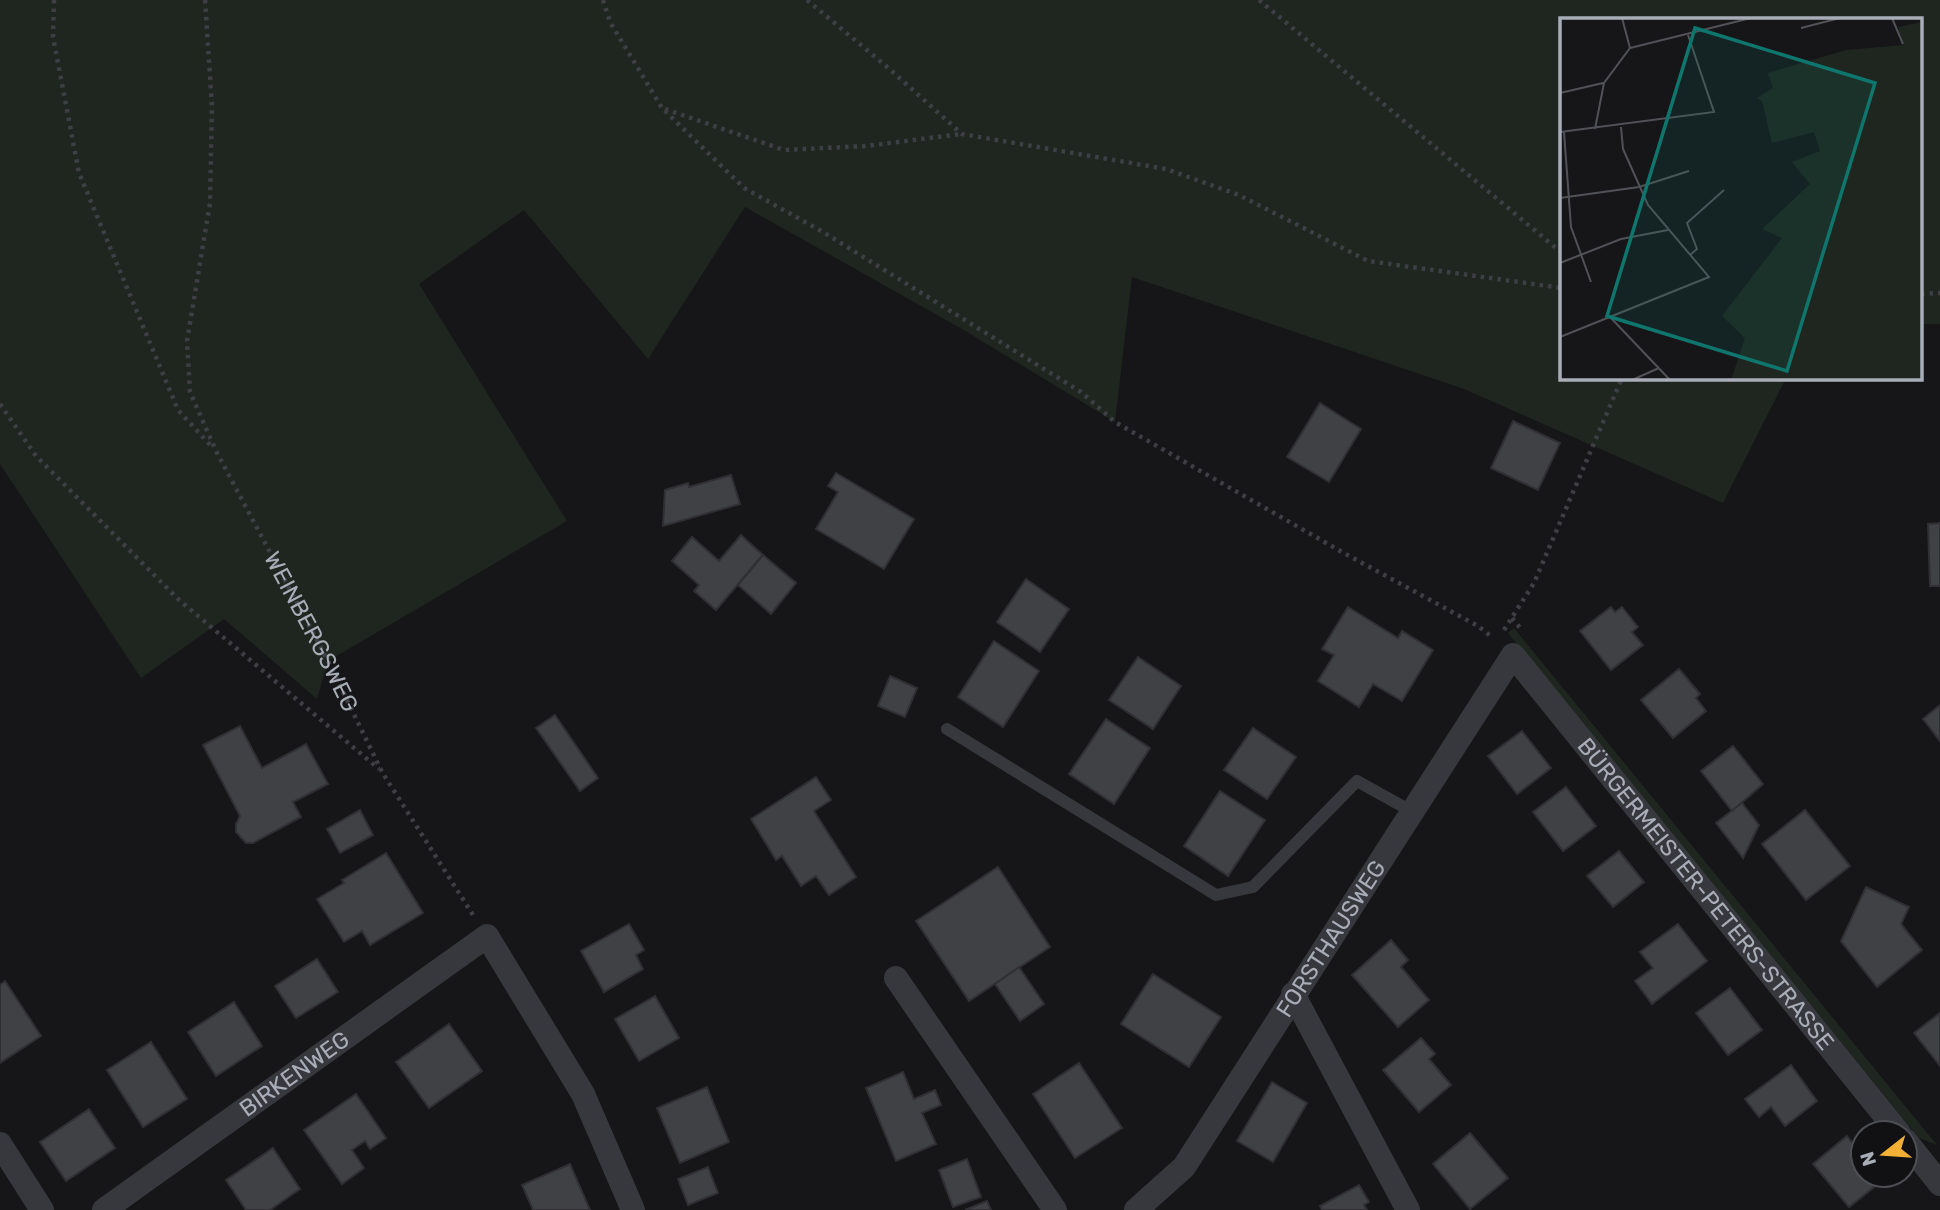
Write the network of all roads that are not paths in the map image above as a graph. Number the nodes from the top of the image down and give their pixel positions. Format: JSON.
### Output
{"nodes":[{"id":1,"x":1505,"y":648,"type":"joint"},
{"id":2,"x":947,"y":729,"type":"dead end"},
{"id":3,"x":1411,"y":811,"type":"junction"},
{"id":4,"x":896,"y":978,"type":"dead end"},
{"id":5,"x":1293,"y":994,"type":"junction"},
{"id":6,"x":1888,"y":1119,"type":"edge"},
{"id":7,"x":0,"y":1144,"type":"edge"},
{"id":8,"x":1919,"y":1158,"type":"edge"},
{"id":9,"x":1940,"y":1184,"type":"edge"},
{"id":10,"x":42,"y":1210,"type":"edge"},
{"id":11,"x":104,"y":1210,"type":"edge"},
{"id":12,"x":633,"y":1210,"type":"edge"},
{"id":13,"x":1055,"y":1210,"type":"edge"},
{"id":14,"x":1136,"y":1210,"type":"edge"},
{"id":15,"x":1408,"y":1210,"type":"edge"}],
"edges":[{"from":1,"to":3,"type":"street","name":"FORSTHAUSWEG"},
{"from":1,"to":6,"type":"street","name":"BÜRGERMEISTER-PETERS-STRASSE"},
{"from":2,"to":3,"type":"lane"},
{"from":3,"to":5,"type":"street","name":"FORSTHAUSWEG"},
{"from":4,"to":13,"type":"street"},
{"from":5,"to":14,"type":"street","name":"FORSTHAUSWEG"},
{"from":5,"to":15,"type":"street"},
{"from":7,"to":10,"type":"street"},
{"from":8,"to":9,"type":"street"},
{"from":11,"to":12,"type":"street","name":"BIRKENWEG"}]}
